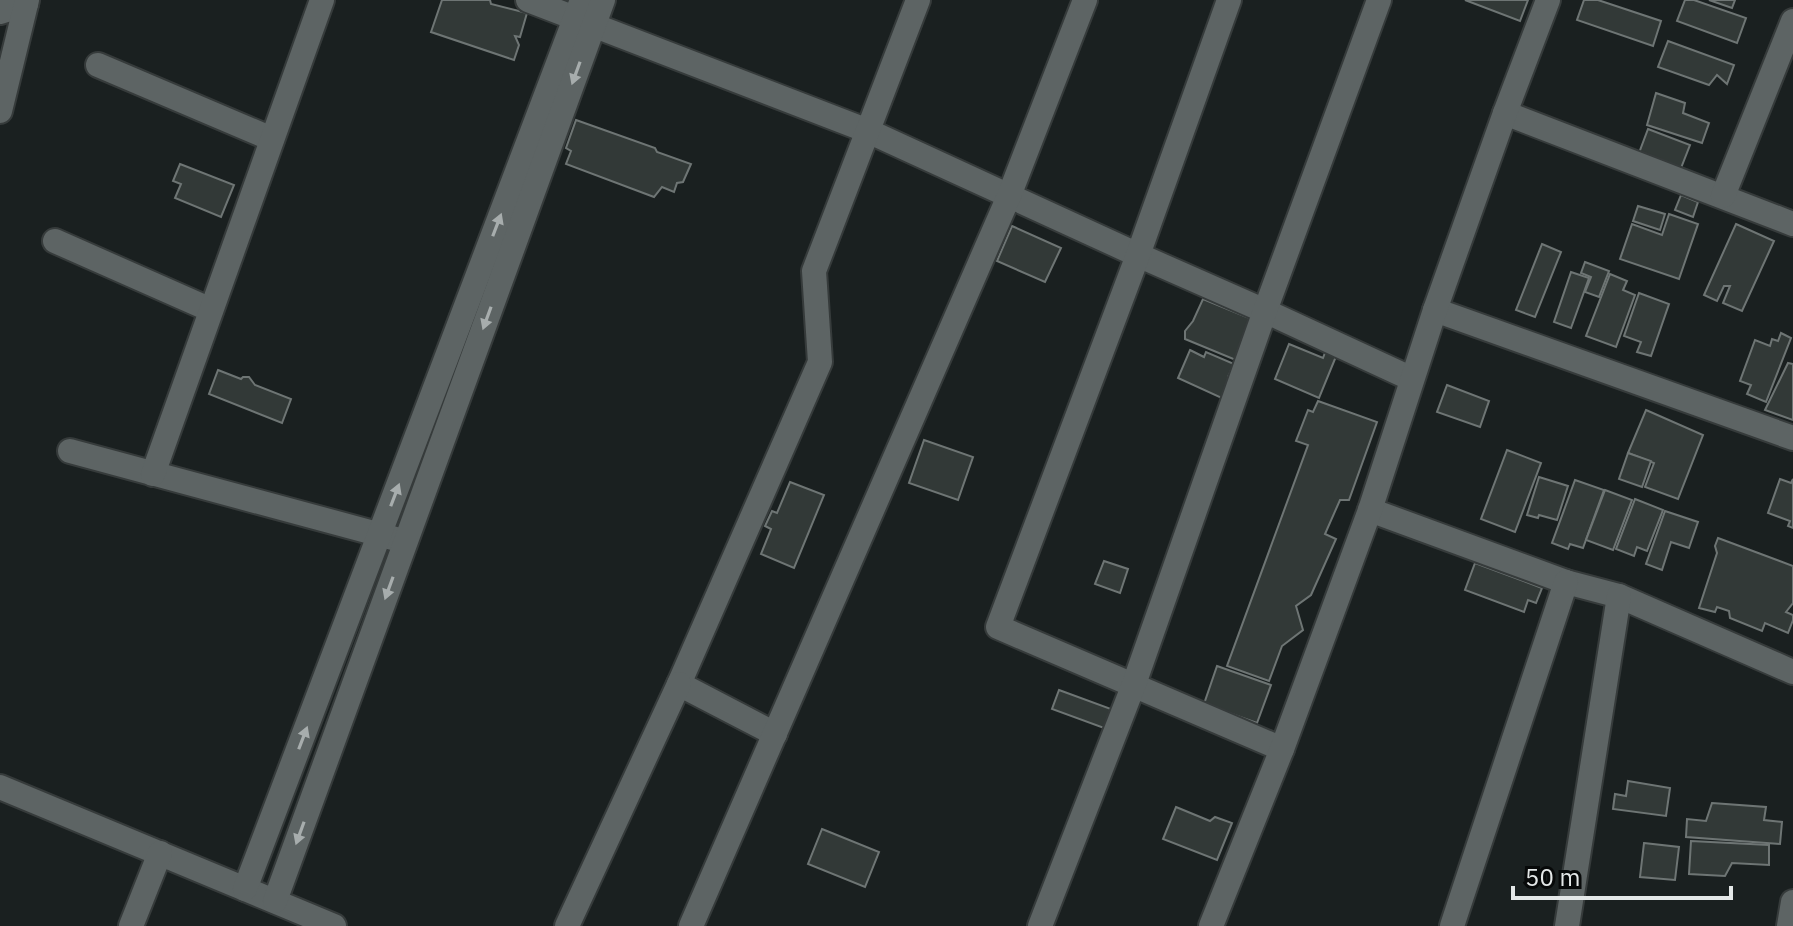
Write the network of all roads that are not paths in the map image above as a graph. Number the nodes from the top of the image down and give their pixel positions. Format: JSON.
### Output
{"nodes":[{"id":1,"x":322,"y":0,"type":"edge"},
{"id":2,"x":528,"y":0,"type":"edge"},
{"id":3,"x":603,"y":0,"type":"edge"},
{"id":4,"x":918,"y":0,"type":"edge"},
{"id":5,"x":1085,"y":0,"type":"edge"},
{"id":6,"x":1229,"y":0,"type":"edge"},
{"id":7,"x":1379,"y":0,"type":"edge"},
{"id":8,"x":1548,"y":0,"type":"edge"},
{"id":9,"x":27,"y":2,"type":"edge"},
{"id":10,"x":0,"y":12,"type":"edge"},
{"id":11,"x":583,"y":15,"type":"edge"},
{"id":12,"x":1793,"y":21,"type":"edge"},
{"id":13,"x":98,"y":65,"type":"dead end"},
{"id":14,"x":0,"y":111,"type":"edge"},
{"id":15,"x":1505,"y":113,"type":"junction"},
{"id":16,"x":868,"y":131,"type":"junction"},
{"id":17,"x":272,"y":139,"type":"junction"},
{"id":18,"x":1009,"y":196,"type":"junction"},
{"id":19,"x":1723,"y":196,"type":"junction"},
{"id":20,"x":1793,"y":224,"type":"edge"},
{"id":21,"x":55,"y":241,"type":"dead end"},
{"id":22,"x":1138,"y":255,"type":"junction"},
{"id":23,"x":211,"y":310,"type":"junction"},
{"id":24,"x":1435,"y":310,"type":"junction"},
{"id":25,"x":1265,"y":311,"type":"junction"},
{"id":26,"x":1412,"y":379,"type":"junction"},
{"id":27,"x":1793,"y":438,"type":"edge"},
{"id":28,"x":70,"y":451,"type":"dead end"},
{"id":29,"x":153,"y":474,"type":"junction"},
{"id":30,"x":1370,"y":510,"type":"junction"},
{"id":31,"x":380,"y":535,"type":"junction"},
{"id":32,"x":406,"y":541,"type":"junction"},
{"id":33,"x":1566,"y":582,"type":"junction"},
{"id":34,"x":1619,"y":596,"type":"junction"},
{"id":35,"x":1793,"y":672,"type":"edge"},
{"id":36,"x":679,"y":684,"type":"junction"},
{"id":37,"x":1134,"y":684,"type":"junction"},
{"id":38,"x":775,"y":734,"type":"junction"},
{"id":39,"x":1282,"y":749,"type":"junction"},
{"id":40,"x":0,"y":787,"type":"edge"},
{"id":41,"x":160,"y":853,"type":"junction"},
{"id":42,"x":245,"y":889,"type":"junction"},
{"id":43,"x":275,"y":901,"type":"junction"},
{"id":44,"x":1793,"y":902,"type":"edge"},
{"id":45,"x":131,"y":926,"type":"edge"},
{"id":46,"x":334,"y":926,"type":"edge"},
{"id":47,"x":567,"y":926,"type":"edge"},
{"id":48,"x":691,"y":926,"type":"edge"},
{"id":49,"x":1040,"y":926,"type":"edge"},
{"id":50,"x":1211,"y":926,"type":"edge"},
{"id":51,"x":1452,"y":926,"type":"edge"},
{"id":52,"x":1567,"y":926,"type":"edge"},
{"id":53,"x":1789,"y":926,"type":"edge"}],
"edges":[{"from":1,"to":17,"type":"street"},
{"from":2,"to":11,"type":"street"},
{"from":3,"to":11,"type":"street"},
{"from":4,"to":16,"type":"street"},
{"from":5,"to":18,"type":"street"},
{"from":6,"to":22,"type":"street"},
{"from":7,"to":25,"type":"street"},
{"from":8,"to":15,"type":"street"},
{"from":9,"to":10,"type":"street"},
{"from":9,"to":14,"type":"street"},
{"from":11,"to":16,"type":"street"},
{"from":31,"to":11,"type":"street","one_way":true},
{"from":11,"to":32,"type":"street","one_way":true},
{"from":12,"to":19,"type":"street"},
{"from":13,"to":17,"type":"street"},
{"from":15,"to":19,"type":"street"},
{"from":15,"to":24,"type":"street"},
{"from":16,"to":18,"type":"street"},
{"from":16,"to":36,"type":"street"},
{"from":17,"to":23,"type":"street"},
{"from":18,"to":22,"type":"street"},
{"from":18,"to":38,"type":"street"},
{"from":19,"to":20,"type":"street"},
{"from":21,"to":23,"type":"street"},
{"from":22,"to":25,"type":"street"},
{"from":22,"to":37,"type":"street"},
{"from":23,"to":29,"type":"street"},
{"from":24,"to":26,"type":"street"},
{"from":24,"to":27,"type":"street"},
{"from":25,"to":26,"type":"street"},
{"from":25,"to":37,"type":"street"},
{"from":26,"to":30,"type":"street"},
{"from":28,"to":29,"type":"street"},
{"from":29,"to":31,"type":"street"},
{"from":30,"to":33,"type":"street"},
{"from":30,"to":39,"type":"street"},
{"from":31,"to":32,"type":"street"},
{"from":42,"to":31,"type":"street","one_way":true},
{"from":32,"to":43,"type":"street","one_way":true},
{"from":33,"to":34,"type":"street"},
{"from":33,"to":51,"type":"street"},
{"from":34,"to":35,"type":"street"},
{"from":34,"to":52,"type":"street"},
{"from":36,"to":38,"type":"street"},
{"from":36,"to":47,"type":"street"},
{"from":37,"to":39,"type":"street"},
{"from":37,"to":49,"type":"street"},
{"from":38,"to":48,"type":"street"},
{"from":39,"to":50,"type":"street"},
{"from":40,"to":41,"type":"street"},
{"from":41,"to":42,"type":"street"},
{"from":41,"to":45,"type":"street"},
{"from":42,"to":43,"type":"street"},
{"from":43,"to":46,"type":"street"},
{"from":44,"to":53,"type":"street"}]}
